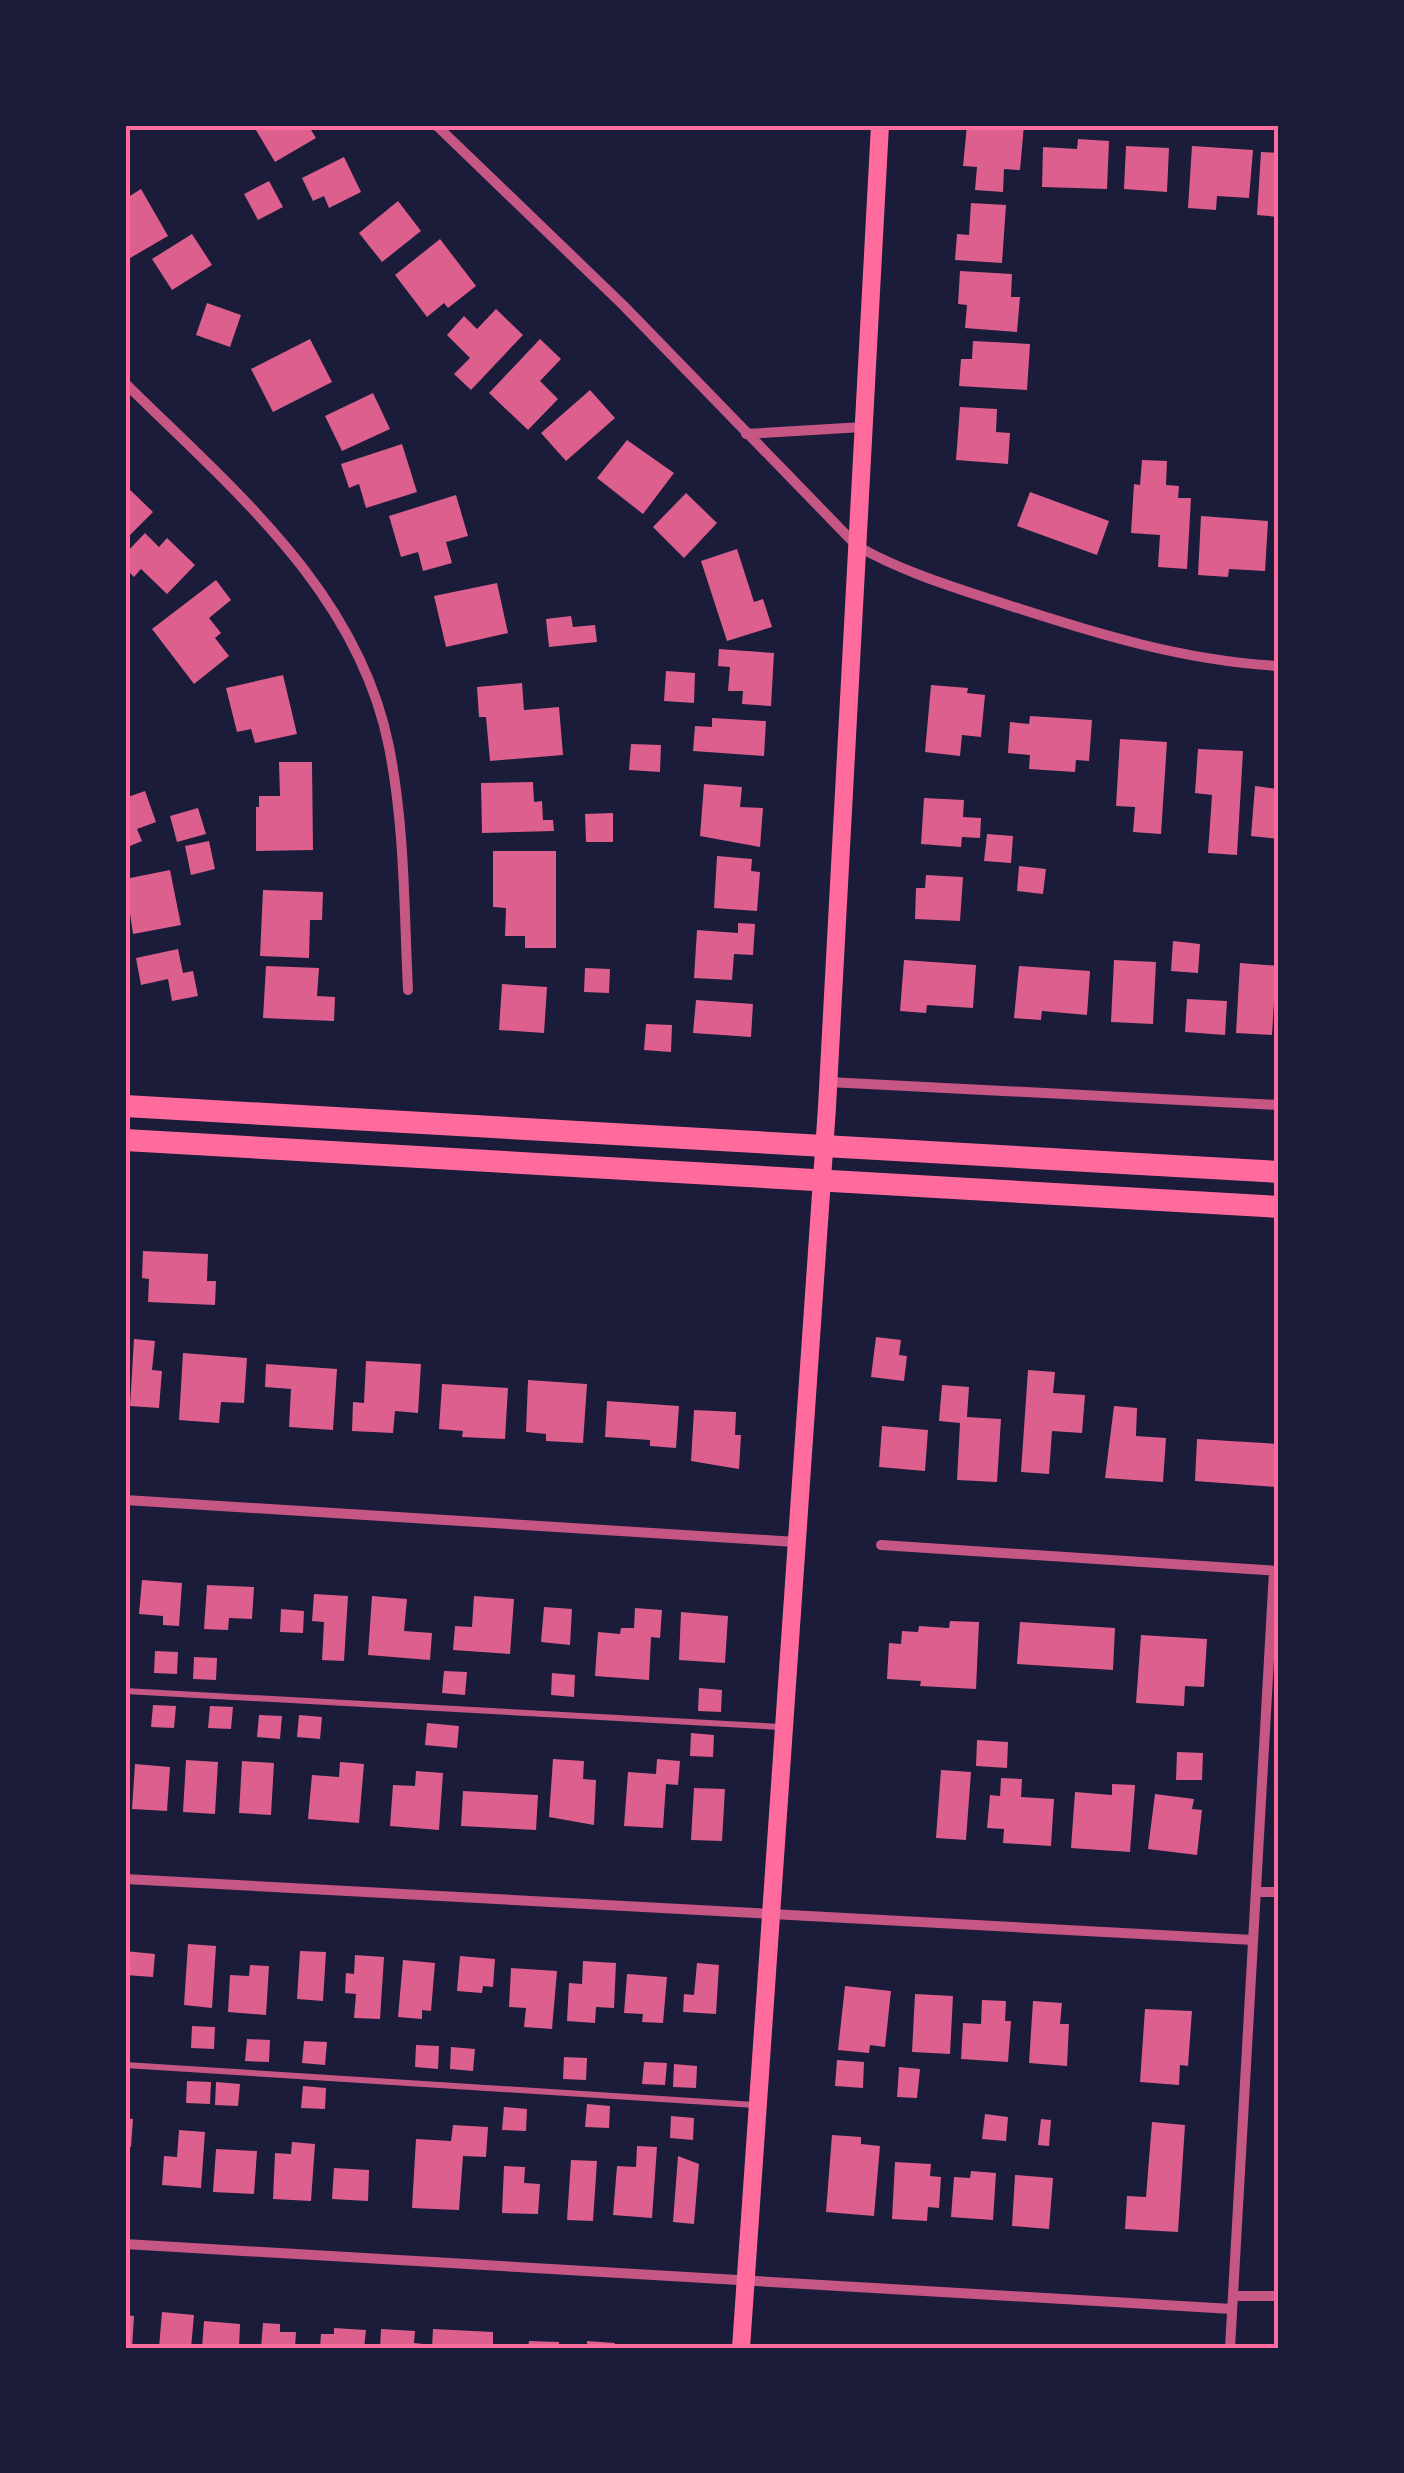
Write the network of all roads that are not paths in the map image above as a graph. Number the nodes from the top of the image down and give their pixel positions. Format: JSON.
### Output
{"nodes":[{"id":1,"x":436,"y":125,"type":"edge"},
{"id":2,"x":880,"y":125,"type":"edge"},
{"id":3,"x":125,"y":383,"type":"edge"},
{"id":4,"x":863,"y":427,"type":"junction"},
{"id":5,"x":746,"y":434,"type":"junction"},
{"id":6,"x":856,"y":546,"type":"junction"},
{"id":7,"x":1279,"y":666,"type":"edge"},
{"id":8,"x":408,"y":990,"type":"dead end"},
{"id":9,"x":828,"y":1082,"type":"junction"},
{"id":10,"x":125,"y":1106,"type":"edge"},
{"id":11,"x":1279,"y":1106,"type":"edge"},
{"id":12,"x":125,"y":1140,"type":"edge"},
{"id":13,"x":1279,"y":1172,"type":"edge"},
{"id":14,"x":1279,"y":1207,"type":"edge"},
{"id":15,"x":125,"y":1500,"type":"edge"},
{"id":16,"x":796,"y":1542,"type":"junction"},
{"id":17,"x":882,"y":1545,"type":"dead end"},
{"id":18,"x":1276,"y":1571,"type":"edge"},
{"id":19,"x":125,"y":1691,"type":"edge"},
{"id":20,"x":783,"y":1727,"type":"junction"},
{"id":21,"x":125,"y":1879,"type":"edge"},
{"id":22,"x":1256,"y":1892,"type":"junction"},
{"id":23,"x":1279,"y":1892,"type":"edge"},
{"id":24,"x":769,"y":1912,"type":"junction"},
{"id":25,"x":1253,"y":1940,"type":"junction"},
{"id":26,"x":125,"y":2066,"type":"edge"},
{"id":27,"x":756,"y":2105,"type":"junction"},
{"id":28,"x":125,"y":2244,"type":"edge"},
{"id":29,"x":745,"y":2282,"type":"junction"},
{"id":30,"x":1234,"y":2296,"type":"junction"},
{"id":31,"x":1279,"y":2296,"type":"edge"},
{"id":32,"x":1232,"y":2310,"type":"junction"},
{"id":33,"x":741,"y":2348,"type":"edge"},
{"id":34,"x":1230,"y":2348,"type":"edge"}],
"edges":[{"from":1,"to":5,"type":"street"},
{"from":2,"to":4,"type":"main road"},
{"from":3,"to":8,"type":"street"},
{"from":4,"to":5,"type":"street"},
{"from":4,"to":6,"type":"main road"},
{"from":5,"to":6,"type":"street"},
{"from":6,"to":7,"type":"street"},
{"from":6,"to":9,"type":"main road"},
{"from":9,"to":11,"type":"street"},
{"from":9,"to":16,"type":"main road"},
{"from":10,"to":13,"type":"highway"},
{"from":12,"to":14,"type":"highway"},
{"from":15,"to":16,"type":"street"},
{"from":16,"to":20,"type":"main road"},
{"from":17,"to":18,"type":"street"},
{"from":18,"to":22,"type":"street"},
{"from":19,"to":20,"type":"lane"},
{"from":20,"to":24,"type":"main road"},
{"from":21,"to":24,"type":"street"},
{"from":22,"to":23,"type":"street"},
{"from":22,"to":25,"type":"street"},
{"from":24,"to":25,"type":"street"},
{"from":24,"to":27,"type":"main road"},
{"from":25,"to":30,"type":"street"},
{"from":26,"to":27,"type":"lane"},
{"from":27,"to":29,"type":"main road"},
{"from":28,"to":29,"type":"street"},
{"from":29,"to":32,"type":"street"},
{"from":29,"to":33,"type":"main road"},
{"from":30,"to":31,"type":"street"},
{"from":30,"to":32,"type":"street"},
{"from":32,"to":34,"type":"street"}]}
